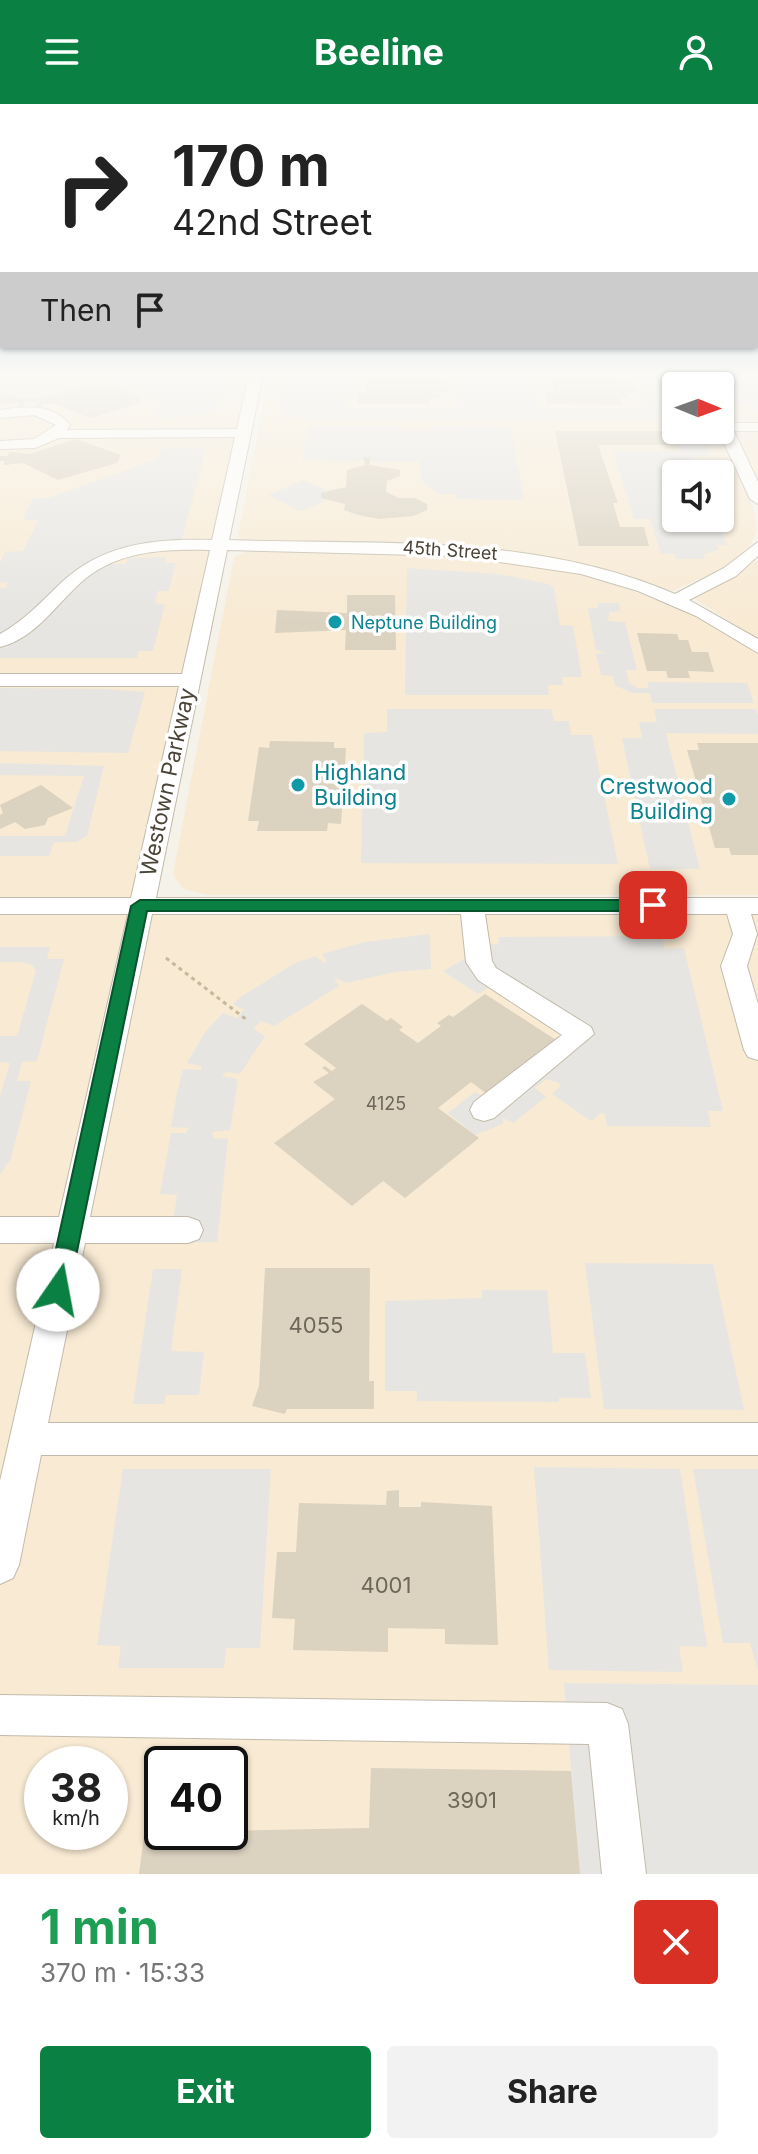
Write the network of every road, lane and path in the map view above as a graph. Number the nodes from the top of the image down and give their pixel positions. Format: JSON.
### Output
{"nodes":[{"id":1,"x":238,"y":458,"type":"edge"},
{"id":2,"x":739,"y":458,"type":"edge"},
{"id":3,"x":758,"y":499,"type":"edge"},
{"id":4,"x":219,"y":546,"type":"junction"},
{"id":5,"x":758,"y":547,"type":"edge"},
{"id":6,"x":676,"y":600,"type":"junction"},
{"id":7,"x":0,"y":641,"type":"edge"},
{"id":8,"x":758,"y":647,"type":"edge"},
{"id":9,"x":0,"y":680,"type":"edge"},
{"id":10,"x":189,"y":680,"type":"junction"},
{"id":11,"x":0,"y":906,"type":"edge"},
{"id":12,"x":140,"y":906,"type":"junction"},
{"id":13,"x":472,"y":906,"type":"junction"},
{"id":14,"x":747,"y":906,"type":"edge"},
{"id":15,"x":166,"y":958,"type":"dead end"},
{"id":16,"x":247,"y":1020,"type":"dead end"},
{"id":17,"x":758,"y":1050,"type":"edge"},
{"id":18,"x":484,"y":1110,"type":"dead end"},
{"id":19,"x":0,"y":1230,"type":"edge"},
{"id":20,"x":71,"y":1230,"type":"junction"},
{"id":21,"x":188,"y":1230,"type":"dead end"},
{"id":22,"x":26,"y":1439,"type":"junction"},
{"id":23,"x":758,"y":1439,"type":"edge"},
{"id":24,"x":0,"y":1565,"type":"edge"},
{"id":25,"x":0,"y":1715,"type":"edge"},
{"id":26,"x":624,"y":1874,"type":"edge"}],
"edges":[{"from":1,"to":4,"type":"street","name":"Westown Parkway"},
{"from":2,"to":3,"type":"street"},
{"from":4,"to":6,"type":"street","name":"45th Street"},
{"from":4,"to":7,"type":"street","name":"45th Street"},
{"from":4,"to":10,"type":"street","name":"Westown Parkway"},
{"from":5,"to":6,"type":"street"},
{"from":6,"to":8,"type":"street","name":"45th Street"},
{"from":9,"to":10,"type":"street"},
{"from":10,"to":12,"type":"street","name":"Westown Parkway"},
{"from":11,"to":12,"type":"street"},
{"from":12,"to":13,"type":"street"},
{"from":12,"to":20,"type":"street","name":"Westown Parkway"},
{"from":13,"to":14,"type":"street"},
{"from":13,"to":18,"type":"street"},
{"from":14,"to":17,"type":"street"},
{"from":15,"to":16,"type":"path"},
{"from":19,"to":20,"type":"street"},
{"from":20,"to":21,"type":"street"},
{"from":20,"to":22,"type":"street","name":"Westown Parkway"},
{"from":22,"to":23,"type":"street"},
{"from":22,"to":24,"type":"street","name":"Westown Parkway"},
{"from":25,"to":26,"type":"street"}]}
